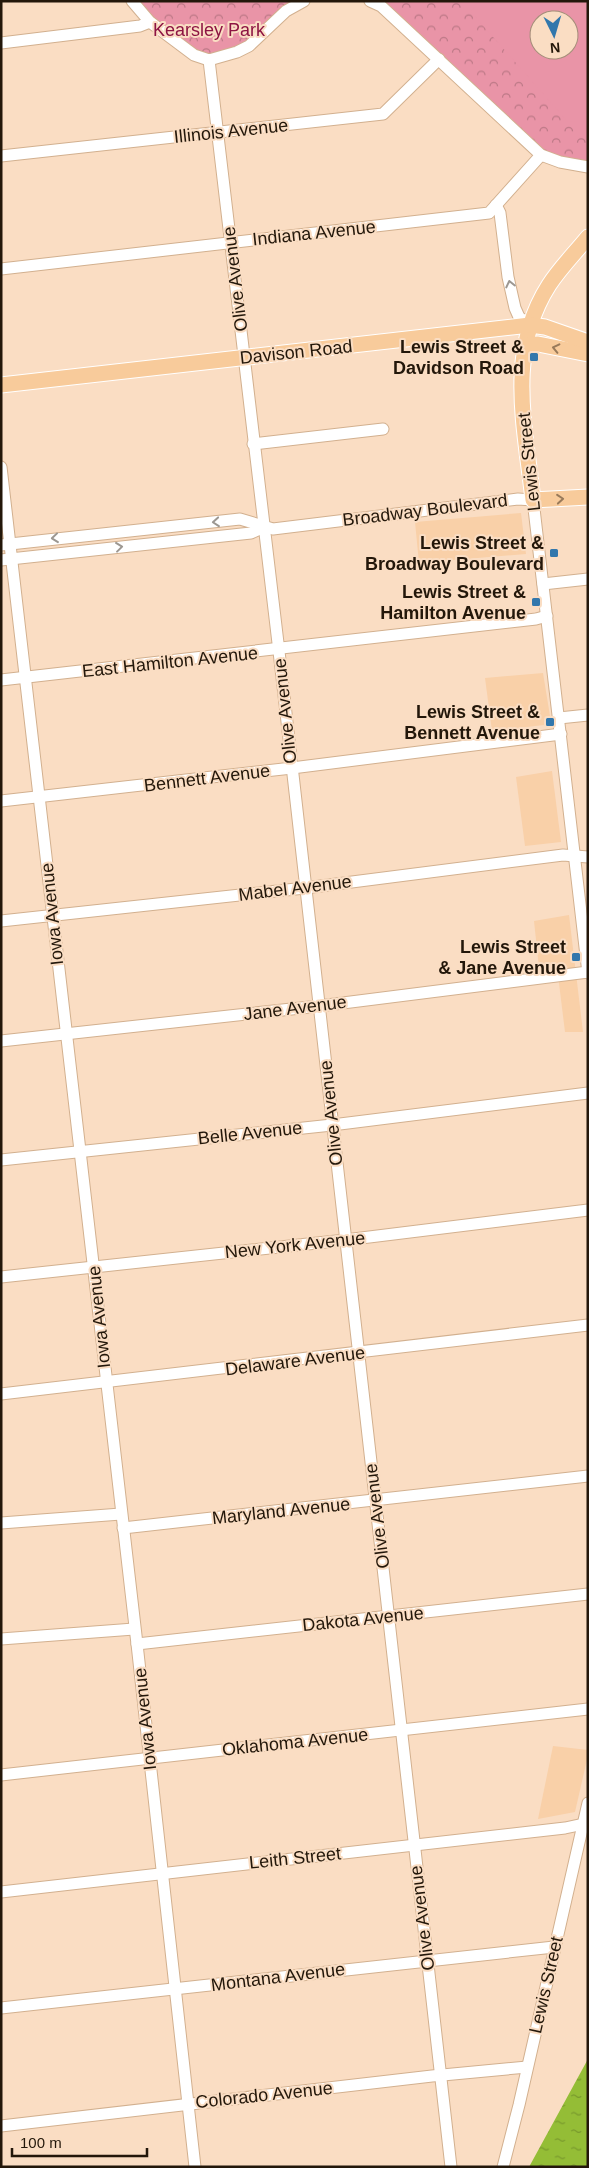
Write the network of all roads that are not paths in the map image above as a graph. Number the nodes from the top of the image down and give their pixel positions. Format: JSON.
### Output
{"nodes":[{"id":1,"x":132,"y":1,"type":"edge"},
{"id":2,"x":304,"y":1,"type":"edge"},
{"id":3,"x":370,"y":1,"type":"edge"},
{"id":4,"x":150,"y":22,"type":"junction"},
{"id":5,"x":1,"y":43,"type":"edge"},
{"id":6,"x":439,"y":59,"type":"junction"},
{"id":7,"x":209,"y":60,"type":"junction"},
{"id":8,"x":218,"y":132,"type":"junction"},
{"id":9,"x":542,"y":154,"type":"junction"},
{"id":10,"x":1,"y":156,"type":"edge"},
{"id":11,"x":588,"y":167,"type":"edge"},
{"id":12,"x":496,"y":205,"type":"junction"},
{"id":13,"x":588,"y":237,"type":"edge"},
{"id":14,"x":231,"y":243,"type":"junction"},
{"id":15,"x":1,"y":269,"type":"edge"},
{"id":16,"x":530,"y":326,"type":"junction"},
{"id":17,"x":588,"y":342,"type":"edge"},
{"id":18,"x":524,"y":345,"type":"junction"},
{"id":19,"x":588,"y":354,"type":"edge"},
{"id":20,"x":245,"y":358,"type":"junction"},
{"id":21,"x":1,"y":385,"type":"edge"},
{"id":22,"x":383,"y":429,"type":"dead end"},
{"id":23,"x":253,"y":444,"type":"junction"},
{"id":24,"x":1,"y":467,"type":"edge"},
{"id":25,"x":588,"y":497,"type":"edge"},
{"id":26,"x":533,"y":500,"type":"junction"},
{"id":27,"x":264,"y":527,"type":"junction"},
{"id":28,"x":138,"y":529,"type":"junction"},
{"id":29,"x":6,"y":544,"type":"edge"},
{"id":30,"x":140,"y":544,"type":"junction"},
{"id":31,"x":6,"y":560,"type":"edge"},
{"id":32,"x":588,"y":579,"type":"edge"},
{"id":33,"x":543,"y":584,"type":"junction"},
{"id":34,"x":547,"y":616,"type":"junction"},
{"id":35,"x":279,"y":650,"type":"junction"},
{"id":36,"x":25,"y":678,"type":"junction"},
{"id":37,"x":1,"y":680,"type":"edge"},
{"id":38,"x":588,"y":715,"type":"edge"},
{"id":39,"x":559,"y":718,"type":"junction"},
{"id":40,"x":561,"y":734,"type":"junction"},
{"id":41,"x":292,"y":768,"type":"junction"},
{"id":42,"x":39,"y":797,"type":"junction"},
{"id":43,"x":1,"y":801,"type":"edge"},
{"id":44,"x":575,"y":856,"type":"junction"},
{"id":45,"x":588,"y":857,"type":"edge"},
{"id":46,"x":305,"y":888,"type":"junction"},
{"id":47,"x":52,"y":916,"type":"junction"},
{"id":48,"x":1,"y":921,"type":"edge"},
{"id":49,"x":588,"y":972,"type":"edge"},
{"id":50,"x":319,"y":1006,"type":"junction"},
{"id":51,"x":66,"y":1034,"type":"junction"},
{"id":52,"x":1,"y":1041,"type":"edge"},
{"id":53,"x":588,"y":1093,"type":"edge"},
{"id":54,"x":332,"y":1125,"type":"junction"},
{"id":55,"x":80,"y":1151,"type":"junction"},
{"id":56,"x":1,"y":1160,"type":"edge"},
{"id":57,"x":588,"y":1210,"type":"edge"},
{"id":58,"x":345,"y":1240,"type":"junction"},
{"id":59,"x":93,"y":1267,"type":"junction"},
{"id":60,"x":1,"y":1277,"type":"edge"},
{"id":61,"x":588,"y":1325,"type":"edge"},
{"id":62,"x":358,"y":1354,"type":"junction"},
{"id":63,"x":106,"y":1383,"type":"junction"},
{"id":64,"x":1,"y":1394,"type":"edge"},
{"id":65,"x":588,"y":1476,"type":"edge"},
{"id":66,"x":374,"y":1501,"type":"junction"},
{"id":67,"x":121,"y":1514,"type":"junction"},
{"id":68,"x":1,"y":1523,"type":"edge"},
{"id":69,"x":123,"y":1528,"type":"junction"},
{"id":70,"x":588,"y":1594,"type":"edge"},
{"id":71,"x":389,"y":1616,"type":"junction"},
{"id":72,"x":134,"y":1629,"type":"junction"},
{"id":73,"x":1,"y":1639,"type":"edge"},
{"id":74,"x":137,"y":1644,"type":"junction"},
{"id":75,"x":588,"y":1709,"type":"edge"},
{"id":76,"x":402,"y":1730,"type":"junction"},
{"id":77,"x":149,"y":1759,"type":"junction"},
{"id":78,"x":1,"y":1775,"type":"edge"},
{"id":79,"x":588,"y":1802,"type":"edge"},
{"id":80,"x":585,"y":1823,"type":"edge"},
{"id":81,"x":414,"y":1845,"type":"junction"},
{"id":82,"x":162,"y":1873,"type":"junction"},
{"id":83,"x":1,"y":1892,"type":"edge"},
{"id":84,"x":554,"y":1947,"type":"junction"},
{"id":85,"x":428,"y":1960,"type":"junction"},
{"id":86,"x":175,"y":1989,"type":"junction"},
{"id":87,"x":1,"y":2008,"type":"edge"},
{"id":88,"x":527,"y":2067,"type":"junction"},
{"id":89,"x":441,"y":2075,"type":"junction"},
{"id":90,"x":188,"y":2104,"type":"junction"},
{"id":91,"x":1,"y":2126,"type":"edge"},
{"id":92,"x":195,"y":2167,"type":"edge"},
{"id":93,"x":451,"y":2167,"type":"edge"},
{"id":94,"x":504,"y":2167,"type":"edge"}],
"edges":[{"from":1,"to":4,"type":"street"},
{"from":2,"to":7,"type":"street"},
{"from":3,"to":6,"type":"street"},
{"from":4,"to":5,"type":"street"},
{"from":4,"to":7,"type":"street"},
{"from":6,"to":8,"type":"street","name":"Illinois Avenue"},
{"from":6,"to":9,"type":"street"},
{"from":7,"to":8,"type":"street","name":"Olive Avenue"},
{"from":8,"to":10,"type":"street","name":"Illinois Avenue"},
{"from":8,"to":14,"type":"street","name":"Olive Avenue"},
{"from":9,"to":11,"type":"street"},
{"from":9,"to":12,"type":"street","name":"Indiana Avenue"},
{"from":12,"to":14,"type":"street","name":"Indiana Avenue"},
{"from":16,"to":12,"type":"street","one_way":true},
{"from":13,"to":16,"type":"main road","name":"Lewis Street"},
{"from":14,"to":15,"type":"street","name":"Indiana Avenue"},
{"from":14,"to":20,"type":"street","name":"Olive Avenue"},
{"from":16,"to":17,"type":"main road","name":"Davison Road"},
{"from":16,"to":18,"type":"main road","name":"Lewis Street"},
{"from":16,"to":20,"type":"main road","name":"Davison Road"},
{"from":19,"to":18,"type":"main road","one_way":true},
{"from":18,"to":26,"type":"main road","name":"Lewis Street"},
{"from":20,"to":21,"type":"main road","name":"Davison Road"},
{"from":20,"to":23,"type":"street","name":"Olive Avenue"},
{"from":22,"to":23,"type":"street"},
{"from":23,"to":27,"type":"street","name":"Olive Avenue"},
{"from":24,"to":29,"type":"street","name":"Iowa Avenue"},
{"from":26,"to":25,"type":"main road","name":"Broadway Boulevard","one_way":true},
{"from":26,"to":27,"type":"street","name":"Broadway Boulevard"},
{"from":26,"to":33,"type":"street","name":"Lewis Street"},
{"from":27,"to":28,"type":"street","name":"Broadway Boulevard","one_way":true},
{"from":27,"to":30,"type":"street","name":"Broadway Boulevard"},
{"from":27,"to":35,"type":"street","name":"Olive Avenue"},
{"from":28,"to":29,"type":"street","name":"Broadway Boulevard","one_way":true},
{"from":28,"to":30,"type":"street"},
{"from":29,"to":31,"type":"street","name":"Iowa Avenue"},
{"from":31,"to":30,"type":"street","name":"Broadway Boulevard","one_way":true},
{"from":31,"to":36,"type":"street","name":"Iowa Avenue"},
{"from":32,"to":33,"type":"street"},
{"from":33,"to":34,"type":"street","name":"Lewis Street"},
{"from":34,"to":35,"type":"street","name":"East Hamilton Avenue"},
{"from":34,"to":39,"type":"street","name":"Lewis Street"},
{"from":35,"to":36,"type":"street","name":"East Hamilton Avenue"},
{"from":35,"to":41,"type":"street","name":"Olive Avenue"},
{"from":36,"to":37,"type":"street","name":"East Hamilton Avenue"},
{"from":36,"to":42,"type":"street","name":"Iowa Avenue"},
{"from":38,"to":39,"type":"street"},
{"from":39,"to":40,"type":"street","name":"Lewis Street"},
{"from":40,"to":41,"type":"street","name":"Bennett Avenue"},
{"from":40,"to":44,"type":"street","name":"Lewis Street"},
{"from":41,"to":42,"type":"street","name":"Bennett Avenue"},
{"from":41,"to":46,"type":"street","name":"Olive Avenue"},
{"from":42,"to":43,"type":"street","name":"Bennett Avenue"},
{"from":42,"to":47,"type":"street","name":"Iowa Avenue"},
{"from":44,"to":45,"type":"street","name":"Mabel Avenue"},
{"from":44,"to":46,"type":"street","name":"Mabel Avenue"},
{"from":44,"to":49,"type":"street","name":"Lewis Street"},
{"from":46,"to":47,"type":"street","name":"Mabel Avenue"},
{"from":46,"to":50,"type":"street","name":"Olive Avenue"},
{"from":47,"to":48,"type":"street","name":"Mabel Avenue"},
{"from":47,"to":51,"type":"street","name":"Iowa Avenue"},
{"from":49,"to":50,"type":"street","name":"Jane Avenue"},
{"from":50,"to":51,"type":"street","name":"Jane Avenue"},
{"from":50,"to":54,"type":"street","name":"Olive Avenue"},
{"from":51,"to":52,"type":"street","name":"Jane Avenue"},
{"from":51,"to":55,"type":"street","name":"Iowa Avenue"},
{"from":53,"to":54,"type":"street","name":"Belle Avenue"},
{"from":54,"to":55,"type":"street","name":"Belle Avenue"},
{"from":54,"to":58,"type":"street","name":"Olive Avenue"},
{"from":55,"to":56,"type":"street","name":"Belle Avenue"},
{"from":55,"to":59,"type":"street","name":"Iowa Avenue"},
{"from":57,"to":58,"type":"street","name":"New York Avenue"},
{"from":58,"to":59,"type":"street","name":"New York Avenue"},
{"from":58,"to":62,"type":"street","name":"Olive Avenue"},
{"from":59,"to":60,"type":"street","name":"New York Avenue"},
{"from":59,"to":63,"type":"street","name":"Iowa Avenue"},
{"from":61,"to":62,"type":"street","name":"Delaware Avenue"},
{"from":62,"to":63,"type":"street","name":"Delaware Avenue"},
{"from":62,"to":66,"type":"street","name":"Olive Avenue"},
{"from":63,"to":64,"type":"street","name":"Delaware Avenue"},
{"from":63,"to":67,"type":"street","name":"Iowa Avenue"},
{"from":65,"to":66,"type":"street","name":"Maryland Avenue"},
{"from":66,"to":69,"type":"street","name":"Maryland Avenue"},
{"from":66,"to":71,"type":"street","name":"Olive Avenue"},
{"from":67,"to":68,"type":"street"},
{"from":67,"to":69,"type":"street","name":"Iowa Avenue"},
{"from":69,"to":72,"type":"street","name":"Iowa Avenue"},
{"from":70,"to":71,"type":"street","name":"Dakota Avenue"},
{"from":71,"to":74,"type":"street","name":"Dakota Avenue"},
{"from":71,"to":76,"type":"street","name":"Olive Avenue"},
{"from":72,"to":73,"type":"street"},
{"from":72,"to":74,"type":"street","name":"Iowa Avenue"},
{"from":74,"to":77,"type":"street","name":"Iowa Avenue"},
{"from":75,"to":76,"type":"street","name":"Oklahoma Avenue"},
{"from":76,"to":77,"type":"street","name":"Oklahoma Avenue"},
{"from":76,"to":81,"type":"street","name":"Olive Avenue"},
{"from":77,"to":78,"type":"street","name":"Oklahoma Avenue"},
{"from":77,"to":82,"type":"street","name":"Iowa Avenue"},
{"from":79,"to":80,"type":"street","name":"Lewis Street"},
{"from":80,"to":81,"type":"street","name":"Leith Street"},
{"from":80,"to":84,"type":"street","name":"Lewis Street"},
{"from":81,"to":82,"type":"street","name":"Leith Street"},
{"from":81,"to":85,"type":"street","name":"Olive Avenue"},
{"from":82,"to":83,"type":"street","name":"Leith Street"},
{"from":82,"to":86,"type":"street","name":"Iowa Avenue"},
{"from":84,"to":85,"type":"street","name":"Montana Avenue"},
{"from":84,"to":88,"type":"street","name":"Lewis Street"},
{"from":85,"to":86,"type":"street","name":"Montana Avenue"},
{"from":85,"to":89,"type":"street","name":"Olive Avenue"},
{"from":86,"to":87,"type":"street","name":"Montana Avenue"},
{"from":86,"to":90,"type":"street","name":"Iowa Avenue"},
{"from":88,"to":89,"type":"street","name":"Colorado Avenue"},
{"from":88,"to":94,"type":"street","name":"Lewis Street"},
{"from":89,"to":90,"type":"street","name":"Colorado Avenue"},
{"from":89,"to":93,"type":"street","name":"Olive Avenue"},
{"from":90,"to":91,"type":"street","name":"Colorado Avenue"},
{"from":90,"to":92,"type":"street","name":"Iowa Avenue"}]}
